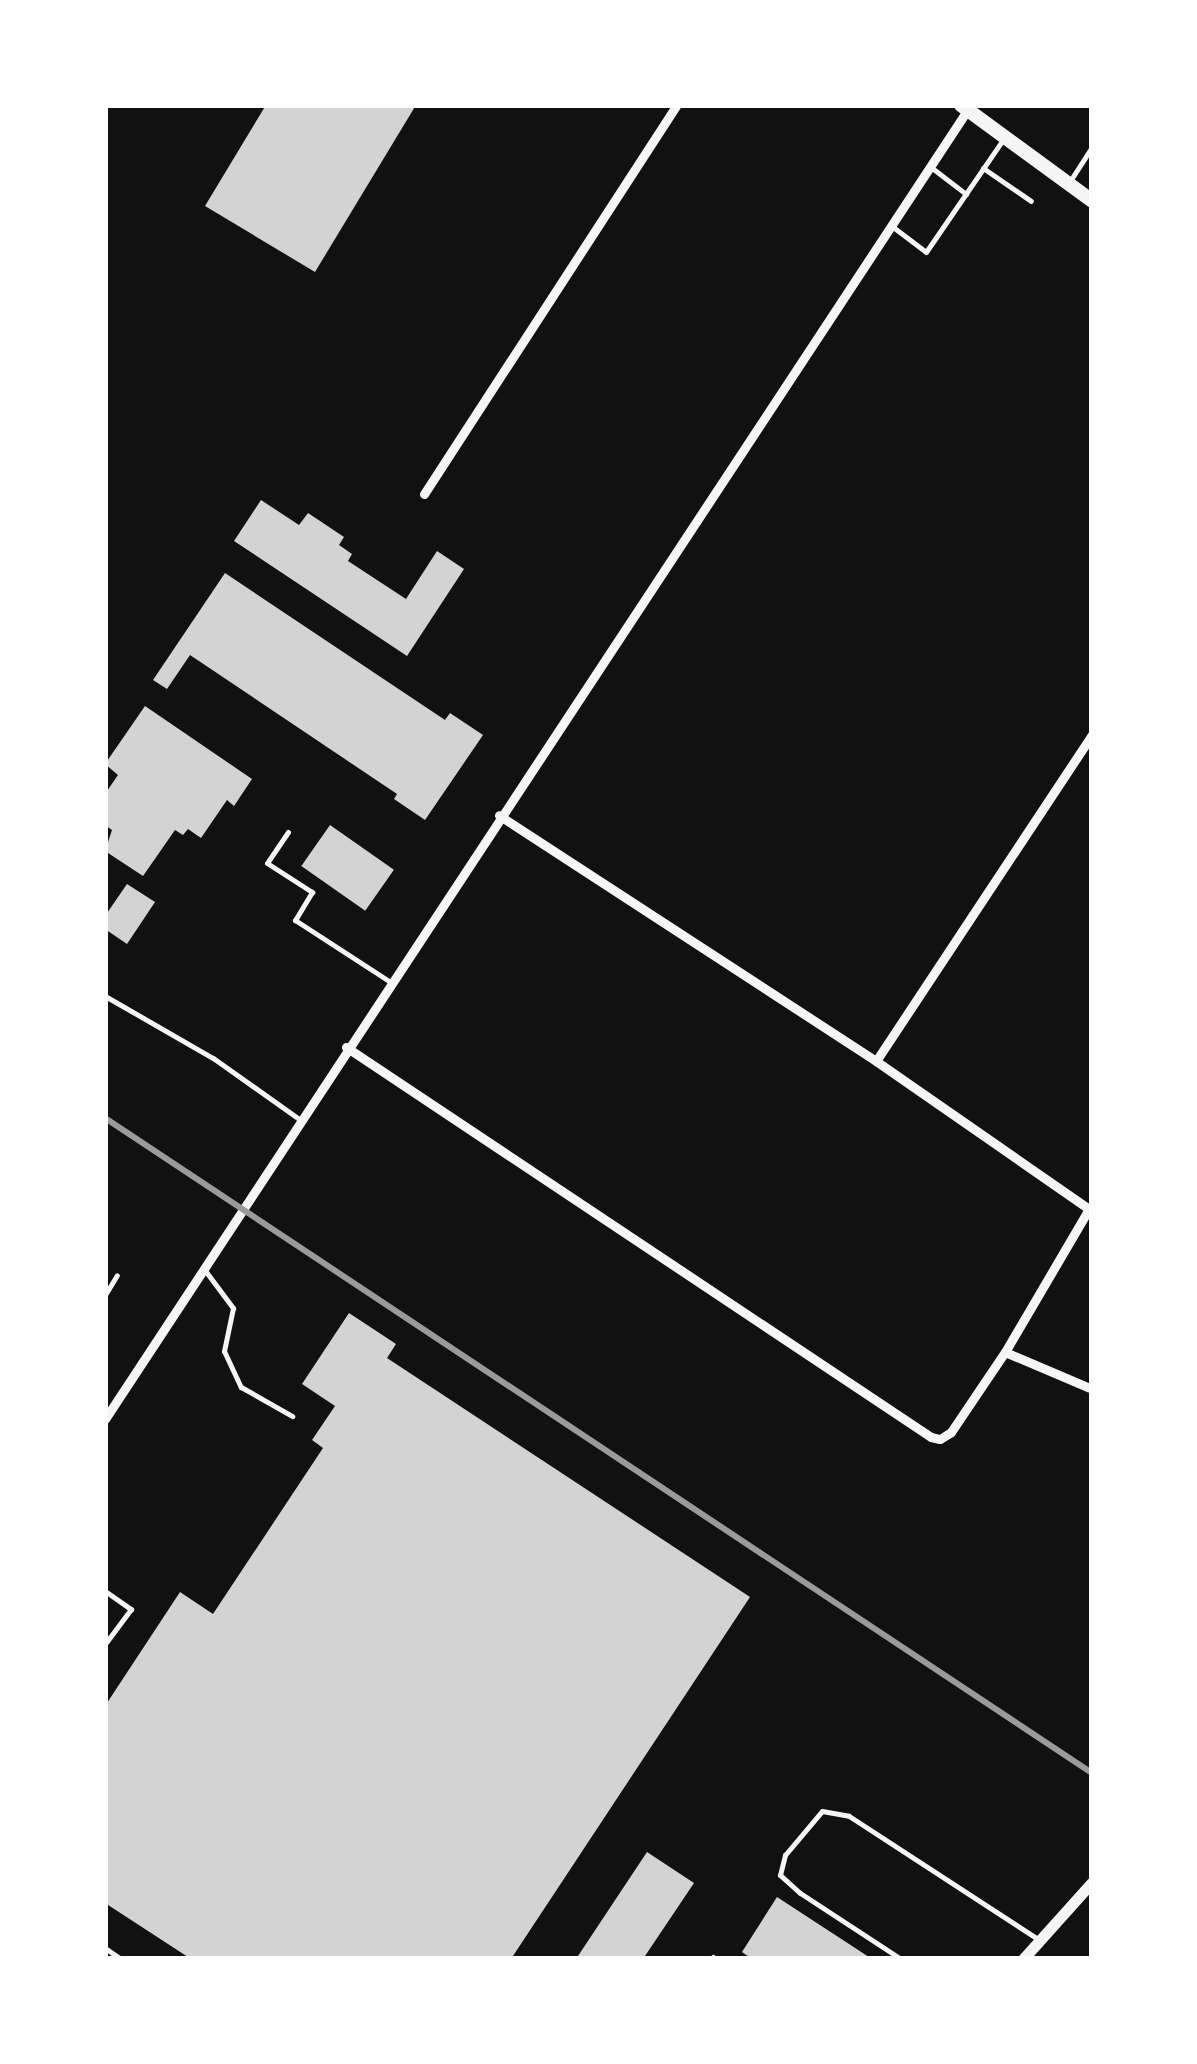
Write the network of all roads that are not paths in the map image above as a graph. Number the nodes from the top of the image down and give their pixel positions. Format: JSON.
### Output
{"nodes":[{"id":1,"x":677,"y":105,"type":"edge"},
{"id":2,"x":966,"y":106,"type":"edge"},
{"id":3,"x":1005,"y":137,"type":"junction"},
{"id":4,"x":1092,"y":148,"type":"edge"},
{"id":5,"x":930,"y":166,"type":"junction"},
{"id":6,"x":983,"y":168,"type":"junction"},
{"id":7,"x":1069,"y":184,"type":"junction"},
{"id":8,"x":966,"y":194,"type":"junction"},
{"id":9,"x":1031,"y":201,"type":"dead end"},
{"id":10,"x":1092,"y":201,"type":"edge"},
{"id":11,"x":890,"y":225,"type":"junction"},
{"id":12,"x":424,"y":494,"type":"dead end"},
{"id":13,"x":1092,"y":735,"type":"edge"},
{"id":14,"x":499,"y":815,"type":"junction"},
{"id":15,"x":288,"y":832,"type":"dead end"},
{"id":16,"x":389,"y":981,"type":"junction"},
{"id":17,"x":105,"y":996,"type":"edge"},
{"id":18,"x":346,"y":1047,"type":"junction"},
{"id":19,"x":876,"y":1062,"type":"junction"},
{"id":20,"x":299,"y":1118,"type":"junction"},
{"id":21,"x":202,"y":1267,"type":"junction"},
{"id":22,"x":117,"y":1276,"type":"dead end"},
{"id":23,"x":105,"y":1295,"type":"edge"},
{"id":24,"x":1005,"y":1352,"type":"junction"},
{"id":25,"x":1092,"y":1388,"type":"edge"},
{"id":26,"x":109,"y":1404,"type":"edge"},
{"id":27,"x":292,"y":1416,"type":"dead end"},
{"id":28,"x":105,"y":1419,"type":"edge"},
{"id":29,"x":105,"y":1591,"type":"edge"},
{"id":30,"x":105,"y":1644,"type":"edge"},
{"id":31,"x":1092,"y":1882,"type":"edge"},
{"id":32,"x":1039,"y":1940,"type":"junction"},
{"id":33,"x":105,"y":1948,"type":"edge"},
{"id":34,"x":121,"y":1959,"type":"edge"},
{"id":35,"x":901,"y":1959,"type":"edge"},
{"id":36,"x":1023,"y":1959,"type":"edge"}],
"edges":[{"from":1,"to":12,"type":"street"},
{"from":2,"to":3,"type":"main road"},
{"from":2,"to":5,"type":"street"},
{"from":3,"to":6,"type":"lane"},
{"from":3,"to":7,"type":"main road"},
{"from":4,"to":7,"type":"lane"},
{"from":5,"to":8,"type":"lane"},
{"from":5,"to":11,"type":"street"},
{"from":6,"to":8,"type":"lane"},
{"from":6,"to":9,"type":"lane"},
{"from":7,"to":10,"type":"main road"},
{"from":8,"to":11,"type":"lane"},
{"from":11,"to":14,"type":"street"},
{"from":13,"to":19,"type":"street"},
{"from":14,"to":16,"type":"street"},
{"from":14,"to":19,"type":"street"},
{"from":15,"to":16,"type":"lane"},
{"from":16,"to":18,"type":"street"},
{"from":17,"to":20,"type":"lane"},
{"from":18,"to":20,"type":"street"},
{"from":18,"to":24,"type":"street"},
{"from":19,"to":24,"type":"street"},
{"from":20,"to":21,"type":"street"},
{"from":21,"to":26,"type":"street"},
{"from":21,"to":27,"type":"lane"},
{"from":22,"to":23,"type":"lane"},
{"from":24,"to":25,"type":"street"},
{"from":26,"to":28,"type":"street"},
{"from":29,"to":30,"type":"lane"},
{"from":31,"to":32,"type":"street"},
{"from":32,"to":35,"type":"lane"},
{"from":32,"to":36,"type":"street"},
{"from":33,"to":34,"type":"lane"}]}
